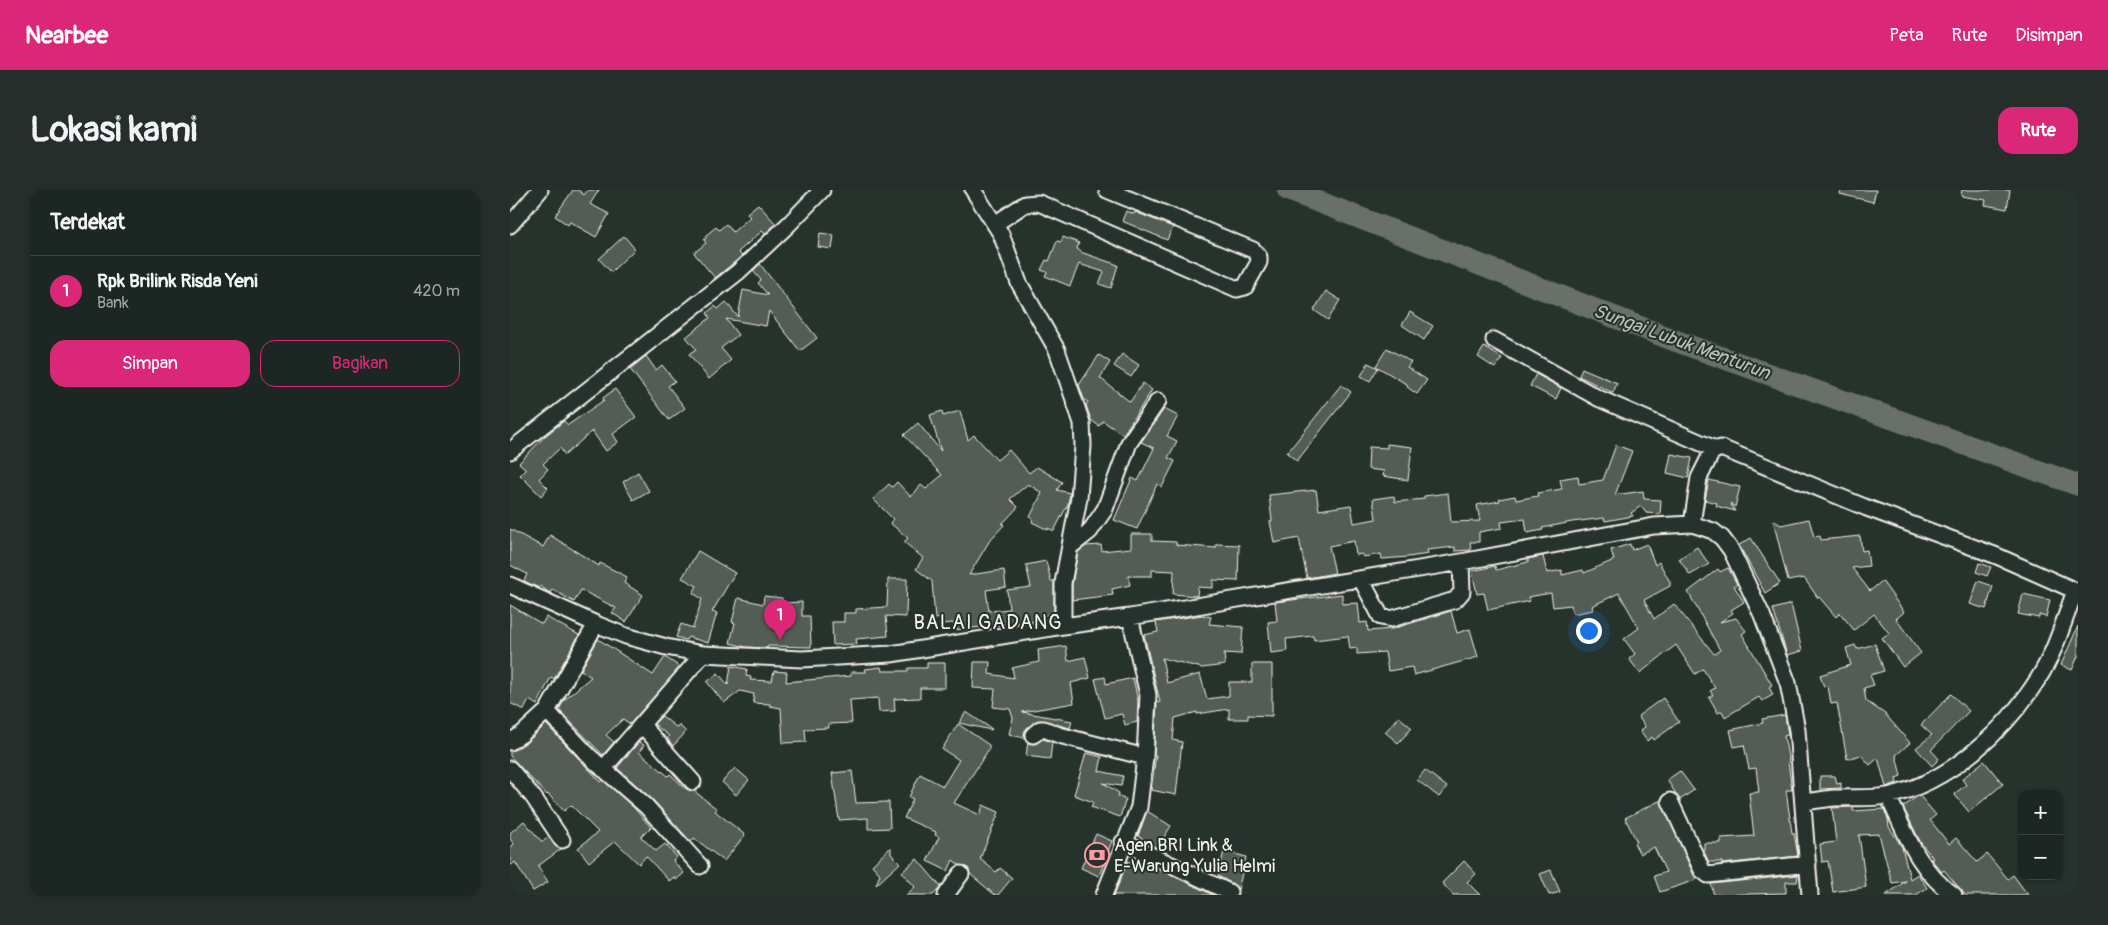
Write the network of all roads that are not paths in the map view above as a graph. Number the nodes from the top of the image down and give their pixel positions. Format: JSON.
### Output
{"nodes":[{"id":1,"x":540,"y":190,"type":"edge"},
{"id":2,"x":822,"y":190,"type":"edge"},
{"id":3,"x":973,"y":190,"type":"edge"},
{"id":4,"x":1107,"y":190,"type":"edge"},
{"id":5,"x":995,"y":224,"type":"junction"},
{"id":6,"x":510,"y":225,"type":"edge"},
{"id":7,"x":1494,"y":340,"type":"dead end"},
{"id":8,"x":1158,"y":400,"type":"dead end"},
{"id":9,"x":1715,"y":449,"type":"junction"},
{"id":10,"x":510,"y":451,"type":"edge"},
{"id":11,"x":1692,"y":524,"type":"junction"},
{"id":12,"x":1071,"y":546,"type":"junction"},
{"id":13,"x":1461,"y":562,"type":"junction"},
{"id":14,"x":1361,"y":579,"type":"junction"},
{"id":15,"x":510,"y":586,"type":"edge"},
{"id":16,"x":2076,"y":592,"type":"edge"},
{"id":17,"x":1130,"y":617,"type":"junction"},
{"id":18,"x":596,"y":624,"type":"junction"},
{"id":19,"x":1063,"y":626,"type":"junction"},
{"id":20,"x":703,"y":654,"type":"junction"},
{"id":21,"x":548,"y":711,"type":"junction"},
{"id":22,"x":642,"y":725,"type":"junction"},
{"id":23,"x":1033,"y":735,"type":"dead end"},
{"id":24,"x":510,"y":742,"type":"edge"},
{"id":25,"x":1145,"y":757,"type":"junction"},
{"id":26,"x":510,"y":769,"type":"edge"},
{"id":27,"x":603,"y":769,"type":"junction"},
{"id":28,"x":693,"y":782,"type":"dead end"},
{"id":29,"x":1888,"y":796,"type":"junction"},
{"id":30,"x":1670,"y":801,"type":"dead end"},
{"id":31,"x":1804,"y":802,"type":"junction"},
{"id":32,"x":562,"y":840,"type":"dead end"},
{"id":33,"x":1124,"y":842,"type":"junction"},
{"id":34,"x":1808,"y":864,"type":"junction"},
{"id":35,"x":700,"y":866,"type":"dead end"},
{"id":36,"x":961,"y":874,"type":"dead end"},
{"id":37,"x":1230,"y":892,"type":"dead end"},
{"id":38,"x":946,"y":895,"type":"edge"},
{"id":39,"x":1104,"y":895,"type":"edge"},
{"id":40,"x":1810,"y":895,"type":"edge"},
{"id":41,"x":1954,"y":895,"type":"edge"}],
"edges":[{"from":1,"to":6,"type":"street"},
{"from":2,"to":10,"type":"street"},
{"from":3,"to":5,"type":"street"},
{"from":4,"to":5,"type":"street"},
{"from":5,"to":12,"type":"street"},
{"from":7,"to":9,"type":"street"},
{"from":8,"to":12,"type":"street"},
{"from":9,"to":11,"type":"street"},
{"from":9,"to":16,"type":"street"},
{"from":11,"to":13,"type":"street"},
{"from":11,"to":31,"type":"street"},
{"from":12,"to":19,"type":"street"},
{"from":13,"to":14,"type":"street"},
{"from":13,"to":14,"type":"street"},
{"from":14,"to":17,"type":"street"},
{"from":15,"to":18,"type":"street"},
{"from":16,"to":29,"type":"street"},
{"from":17,"to":19,"type":"street"},
{"from":17,"to":25,"type":"street"},
{"from":18,"to":20,"type":"street"},
{"from":18,"to":21,"type":"street"},
{"from":19,"to":20,"type":"street"},
{"from":20,"to":22,"type":"street"},
{"from":21,"to":24,"type":"street"},
{"from":21,"to":27,"type":"street"},
{"from":22,"to":27,"type":"street"},
{"from":22,"to":28,"type":"street"},
{"from":23,"to":25,"type":"street"},
{"from":25,"to":33,"type":"street"},
{"from":26,"to":32,"type":"street"},
{"from":27,"to":35,"type":"street"},
{"from":29,"to":31,"type":"street"},
{"from":29,"to":41,"type":"street"},
{"from":30,"to":34,"type":"street"},
{"from":31,"to":34,"type":"street"},
{"from":33,"to":37,"type":"street"},
{"from":33,"to":39,"type":"street"},
{"from":34,"to":40,"type":"street"},
{"from":36,"to":38,"type":"street"}]}
